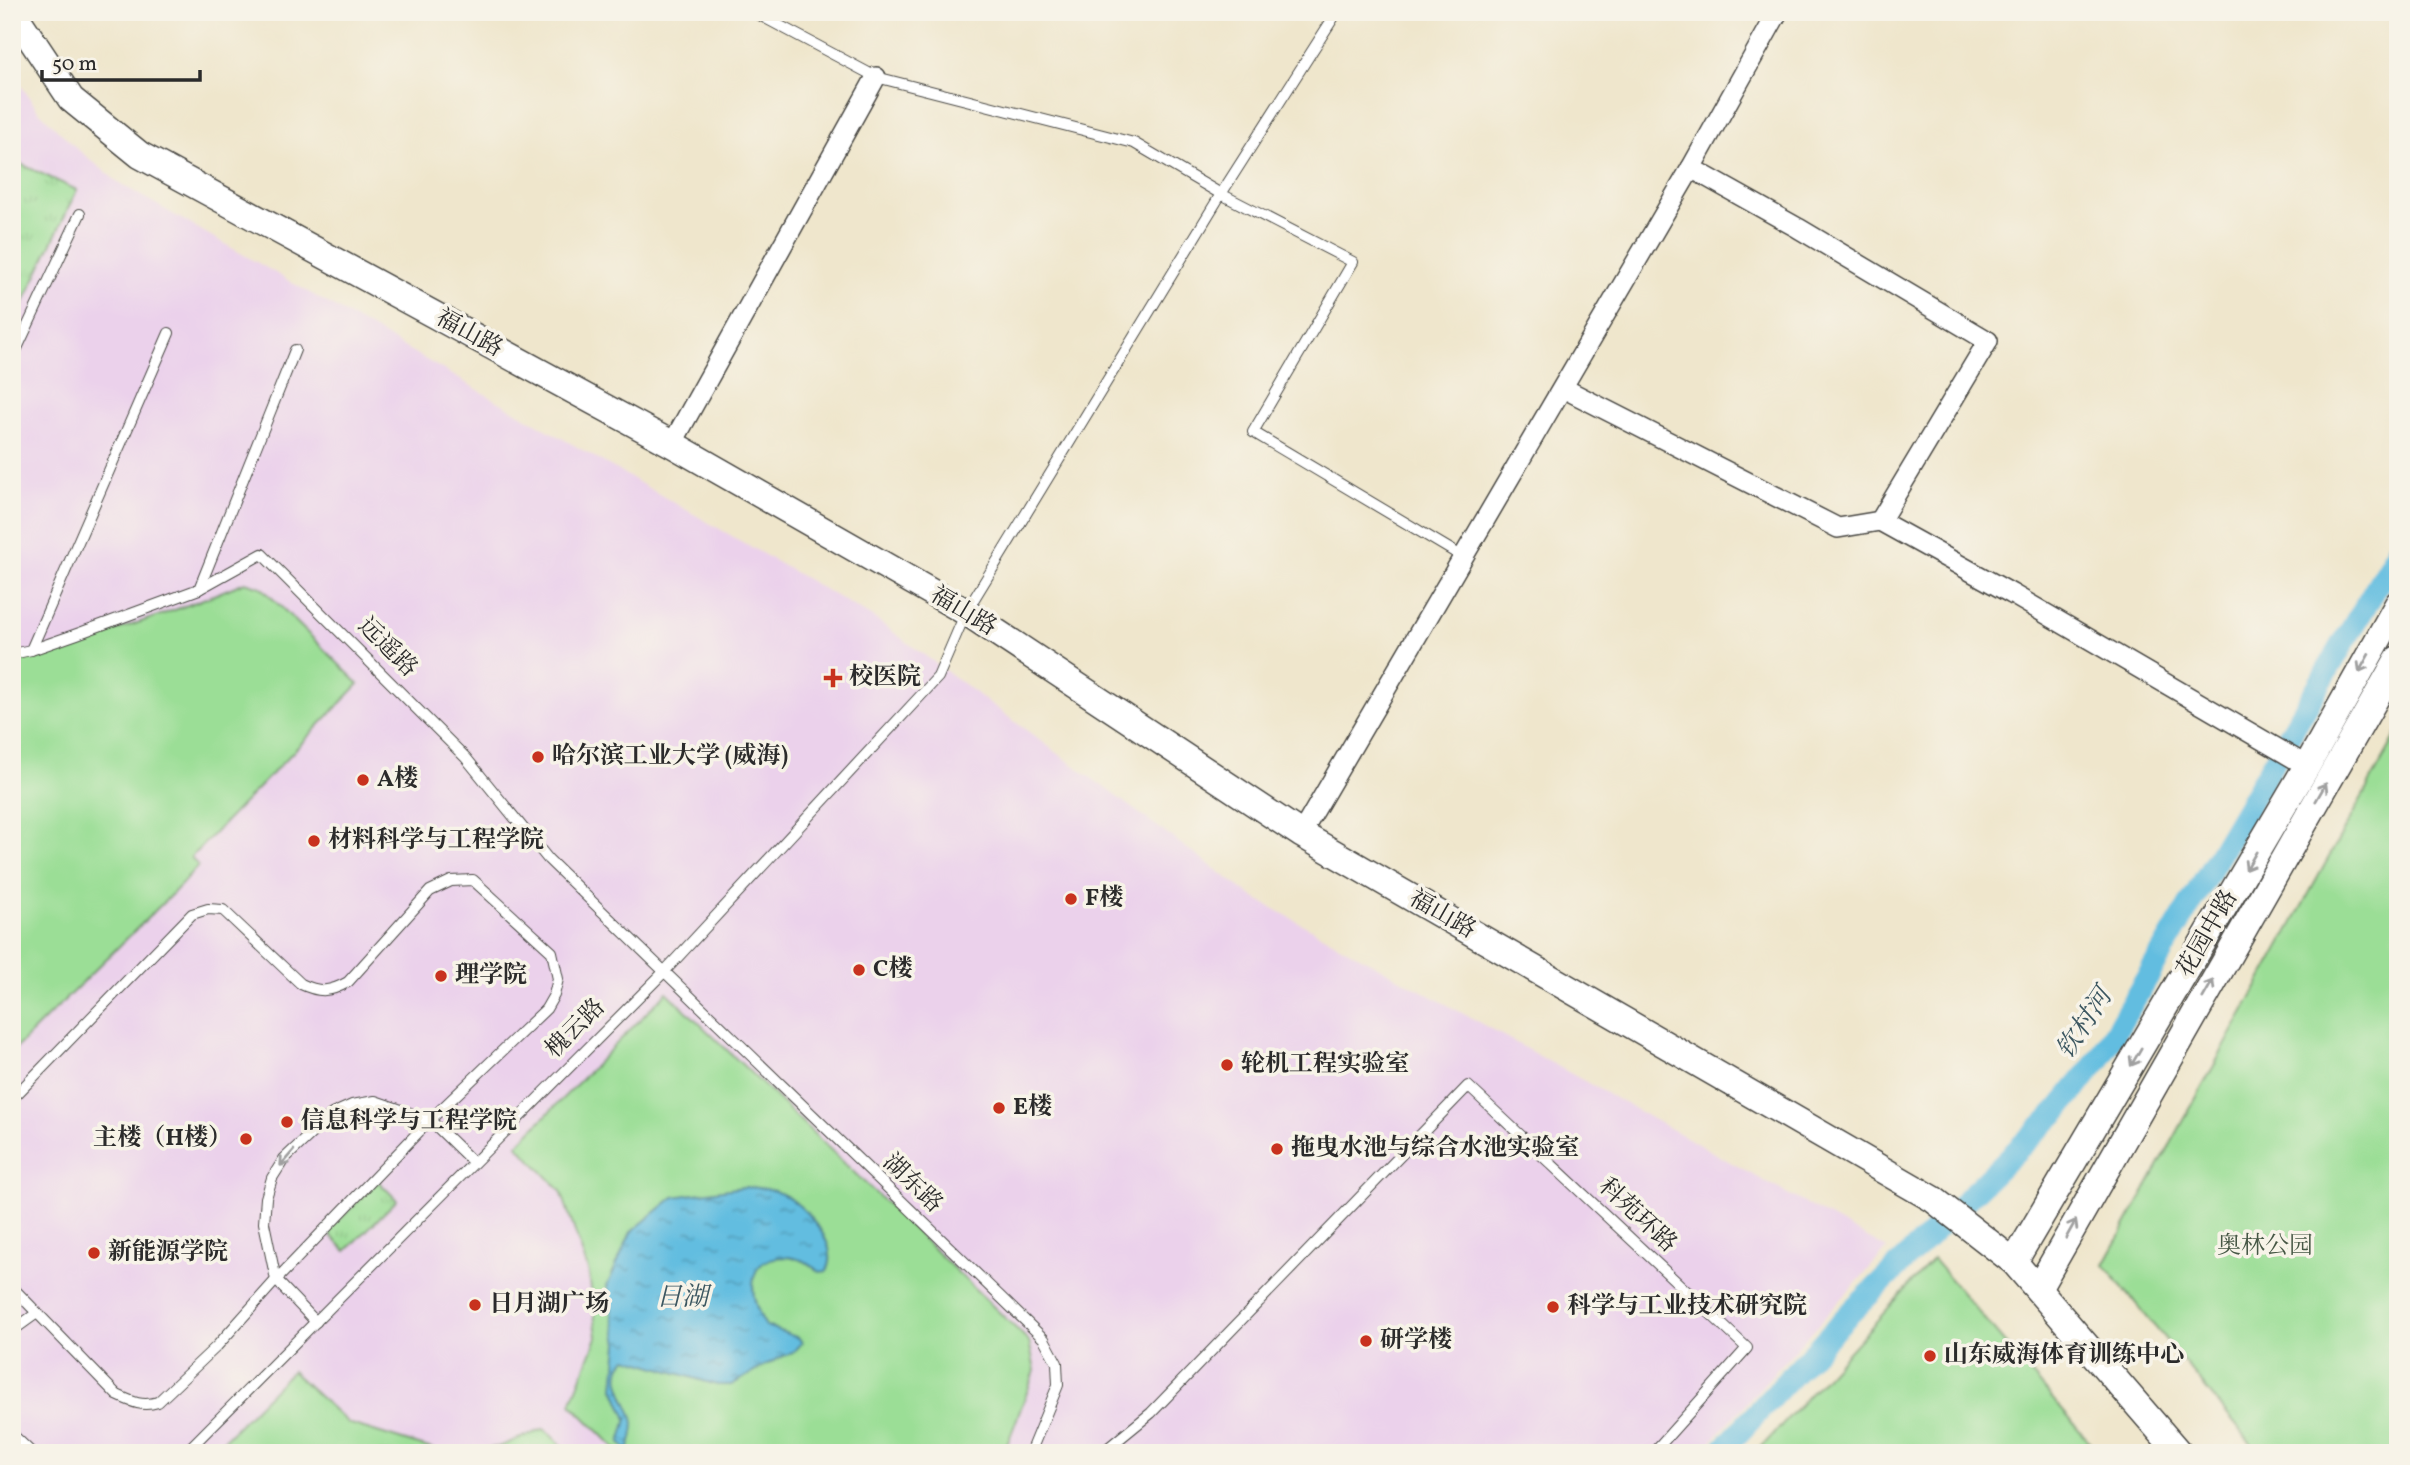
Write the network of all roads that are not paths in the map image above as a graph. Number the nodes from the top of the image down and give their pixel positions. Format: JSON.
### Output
{"nodes":[{"id":1,"x":13,"y":12,"type":"edge"},
{"id":2,"x":754,"y":12,"type":"edge"},
{"id":3,"x":1337,"y":12,"type":"edge"},
{"id":4,"x":1778,"y":12,"type":"edge"},
{"id":5,"x":876,"y":77,"type":"junction"},
{"id":6,"x":1691,"y":168,"type":"junction"},
{"id":7,"x":1221,"y":194,"type":"junction"},
{"id":8,"x":80,"y":214,"type":"dead end"},
{"id":9,"x":169,"y":333,"type":"dead end"},
{"id":10,"x":295,"y":349,"type":"dead end"},
{"id":11,"x":12,"y":359,"type":"edge"},
{"id":12,"x":1563,"y":388,"type":"junction"},
{"id":13,"x":672,"y":444,"type":"junction"},
{"id":14,"x":1880,"y":521,"type":"junction"},
{"id":15,"x":1463,"y":557,"type":"junction"},
{"id":16,"x":199,"y":589,"type":"junction"},
{"id":17,"x":2398,"y":604,"type":"edge"},
{"id":18,"x":966,"y":612,"type":"junction"},
{"id":19,"x":31,"y":650,"type":"junction"},
{"id":20,"x":12,"y":654,"type":"edge"},
{"id":21,"x":2398,"y":659,"type":"edge"},
{"id":22,"x":2299,"y":762,"type":"junction"},
{"id":23,"x":1301,"y":834,"type":"junction"},
{"id":24,"x":663,"y":973,"type":"junction"},
{"id":25,"x":12,"y":1099,"type":"edge"},
{"id":26,"x":430,"y":1120,"type":"junction"},
{"id":27,"x":473,"y":1162,"type":"junction"},
{"id":28,"x":2014,"y":1262,"type":"junction"},
{"id":29,"x":276,"y":1280,"type":"junction"},
{"id":30,"x":12,"y":1287,"type":"edge"},
{"id":31,"x":2038,"y":1289,"type":"junction"},
{"id":32,"x":37,"y":1313,"type":"junction"},
{"id":33,"x":316,"y":1322,"type":"junction"},
{"id":34,"x":12,"y":1331,"type":"edge"},
{"id":35,"x":12,"y":1434,"type":"edge"},
{"id":36,"x":2175,"y":1451,"type":"edge"},
{"id":37,"x":32,"y":1453,"type":"edge"},
{"id":38,"x":185,"y":1453,"type":"edge"},
{"id":39,"x":1030,"y":1453,"type":"edge"},
{"id":40,"x":1102,"y":1453,"type":"edge"},
{"id":41,"x":1653,"y":1453,"type":"edge"}],
"edges":[{"from":1,"to":13,"type":"main road","name":"福山路"},
{"from":2,"to":5,"type":"lane"},
{"from":3,"to":7,"type":"lane","name":"槐云路"},
{"from":4,"to":6,"type":"street"},
{"from":5,"to":7,"type":"lane"},
{"from":5,"to":13,"type":"street"},
{"from":6,"to":12,"type":"street"},
{"from":6,"to":14,"type":"street"},
{"from":7,"to":15,"type":"lane"},
{"from":7,"to":18,"type":"lane","name":"槐云路"},
{"from":8,"to":11,"type":"lane"},
{"from":9,"to":19,"type":"lane"},
{"from":10,"to":16,"type":"lane"},
{"from":12,"to":14,"type":"street"},
{"from":12,"to":15,"type":"street"},
{"from":13,"to":18,"type":"main road","name":"福山路"},
{"from":14,"to":22,"type":"street"},
{"from":15,"to":23,"type":"street"},
{"from":16,"to":19,"type":"lane","name":"远遥路"},
{"from":16,"to":24,"type":"lane","name":"远遥路"},
{"from":17,"to":22,"type":"main road","name":"花园中路","one_way":true},
{"from":18,"to":23,"type":"main road","name":"福山路"},
{"from":18,"to":24,"type":"lane","name":"槐云路"},
{"from":19,"to":20,"type":"lane","name":"远遥路"},
{"from":31,"to":21,"type":"main road","one_way":true},
{"from":22,"to":28,"type":"main road","name":"花园中路","one_way":true},
{"from":23,"to":28,"type":"main road","name":"福山路"},
{"from":24,"to":27,"type":"lane","name":"槐云路"},
{"from":24,"to":39,"type":"lane","name":"湖东路"},
{"from":25,"to":26,"type":"lane"},
{"from":26,"to":27,"type":"lane"},
{"from":26,"to":29,"type":"lane"},
{"from":26,"to":29,"type":"lane","one_way":true},
{"from":27,"to":33,"type":"lane","name":"槐云路"},
{"from":28,"to":31,"type":"main road"},
{"from":29,"to":32,"type":"lane"},
{"from":29,"to":33,"type":"lane"},
{"from":30,"to":32,"type":"lane"},
{"from":31,"to":36,"type":"main road"},
{"from":32,"to":34,"type":"lane"},
{"from":33,"to":38,"type":"lane","name":"槐云路"},
{"from":35,"to":37,"type":"lane"},
{"from":40,"to":41,"type":"lane","name":"科苑环路"}]}
